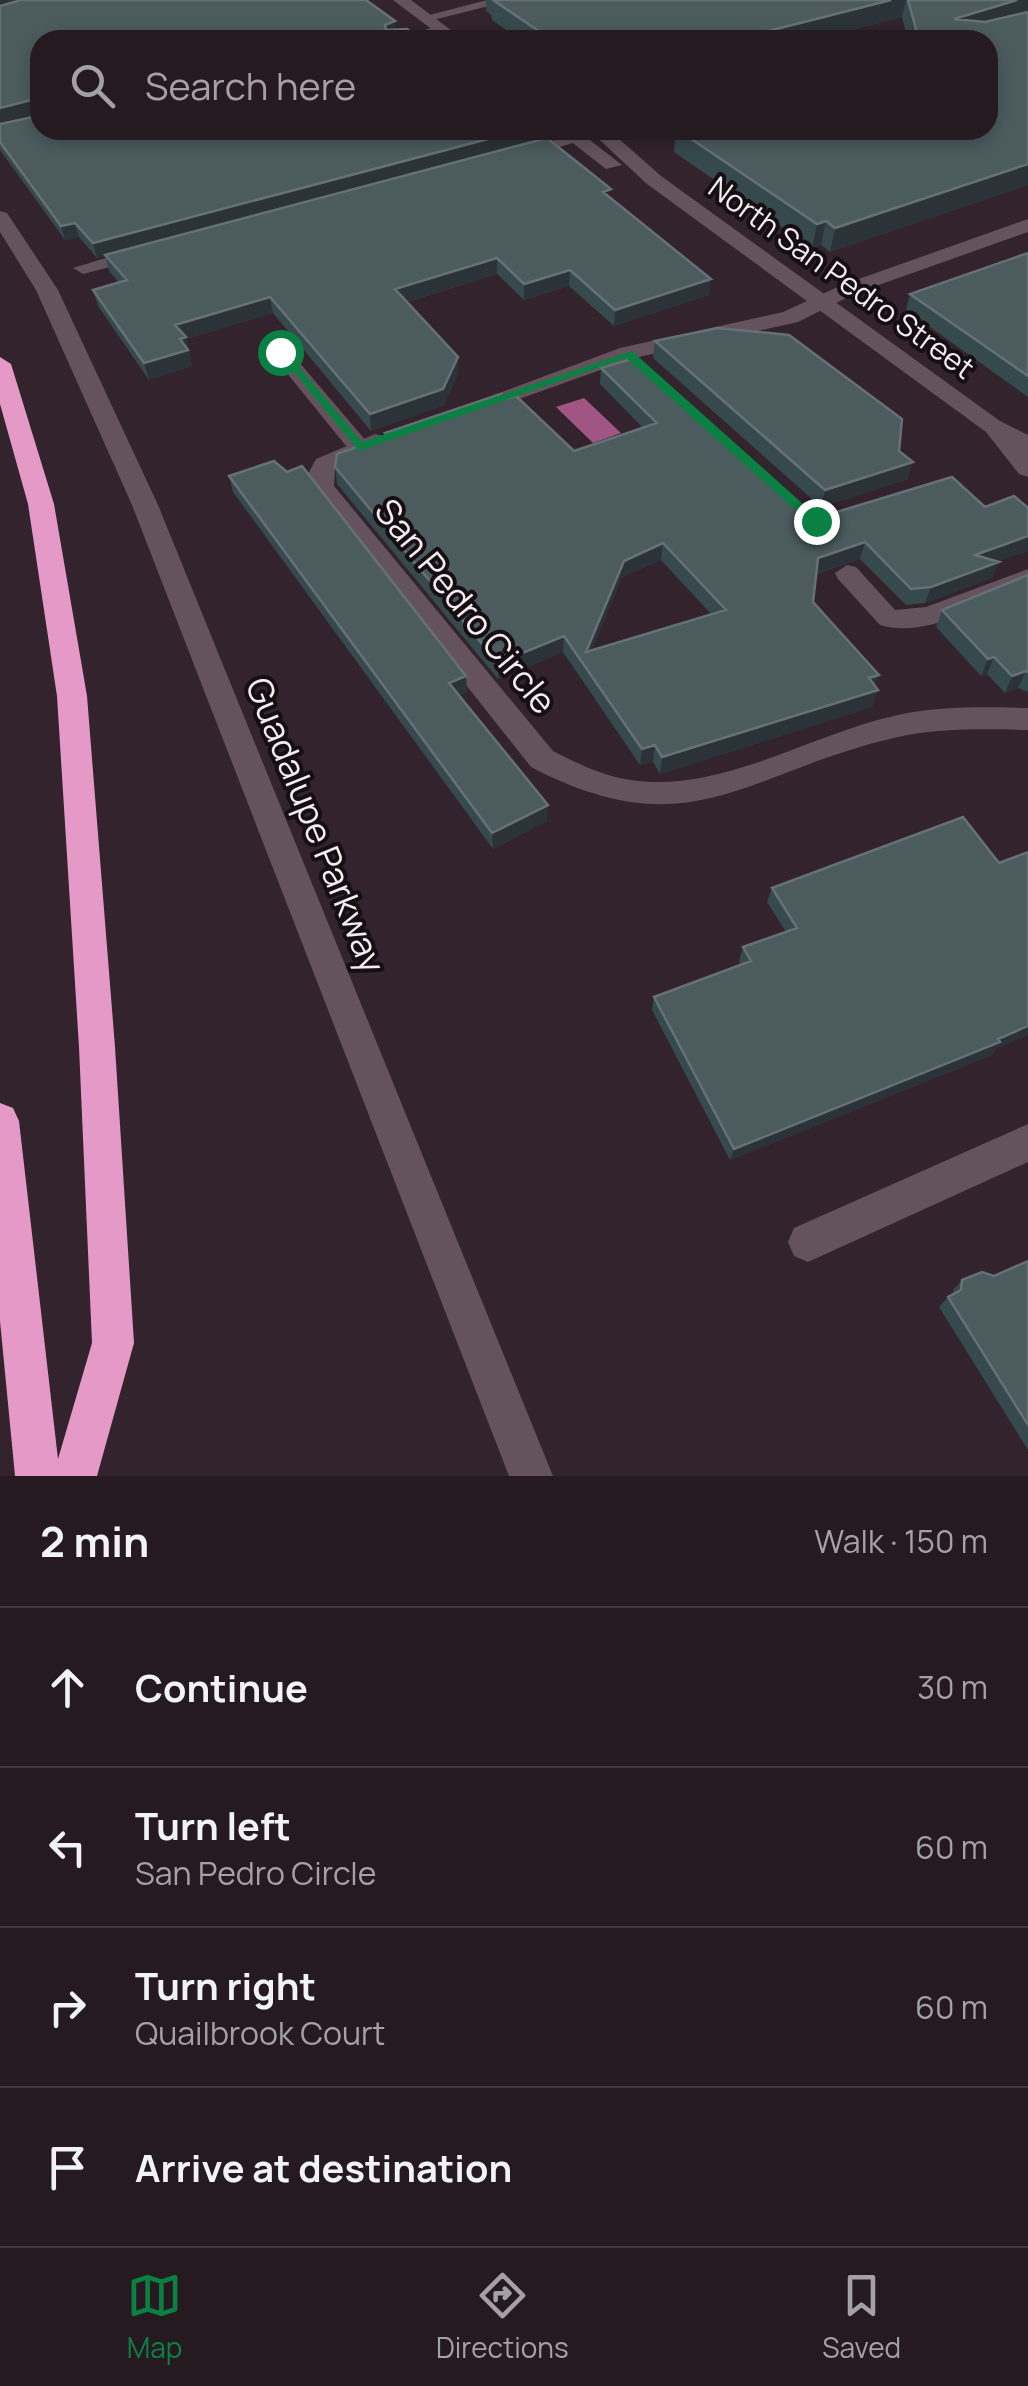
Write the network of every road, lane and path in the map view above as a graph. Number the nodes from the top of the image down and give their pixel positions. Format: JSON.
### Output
{"nodes":[{"id":1,"x":402,"y":0,"type":"edge"},
{"id":2,"x":506,"y":0,"type":"edge"},
{"id":3,"x":425,"y":18,"type":"junction"},
{"id":4,"x":442,"y":30,"type":"edge"},
{"id":5,"x":554,"y":140,"type":"edge"},
{"id":6,"x":579,"y":140,"type":"edge"},
{"id":7,"x":613,"y":140,"type":"edge"},
{"id":8,"x":494,"y":161,"type":"edge"},
{"id":9,"x":654,"y":180,"type":"junction"},
{"id":10,"x":0,"y":216,"type":"edge"},
{"id":11,"x":1028,"y":226,"type":"edge"},
{"id":12,"x":159,"y":248,"type":"edge"},
{"id":13,"x":83,"y":268,"type":"dead end"},
{"id":14,"x":820,"y":302,"type":"junction"},
{"id":15,"x":280,"y":352,"type":"dead end"},
{"id":16,"x":628,"y":353,"type":"junction"},
{"id":17,"x":0,"y":364,"type":"edge"},
{"id":18,"x":653,"y":376,"type":"edge"},
{"id":19,"x":430,"y":422,"type":"edge"},
{"id":20,"x":992,"y":426,"type":"junction"},
{"id":21,"x":395,"y":434,"type":"edge"},
{"id":22,"x":1028,"y":444,"type":"edge"},
{"id":23,"x":359,"y":447,"type":"junction"},
{"id":24,"x":1028,"y":469,"type":"edge"},
{"id":25,"x":848,"y":573,"type":"edge"},
{"id":26,"x":1028,"y":577,"type":"edge"},
{"id":27,"x":1028,"y":720,"type":"edge"},
{"id":28,"x":0,"y":1122,"type":"edge"},
{"id":29,"x":1028,"y":1143,"type":"edge"},
{"id":30,"x":808,"y":1242,"type":"dead end"},
{"id":31,"x":37,"y":1476,"type":"edge"},
{"id":32,"x":75,"y":1476,"type":"edge"},
{"id":33,"x":531,"y":1476,"type":"edge"}],
"edges":[{"from":1,"to":3,"type":"street"},
{"from":2,"to":3,"type":"lane"},
{"from":3,"to":4,"type":"street"},
{"from":5,"to":8,"type":"street"},
{"from":6,"to":9,"type":"street","name":"North San Pedro Street"},
{"from":7,"to":9,"type":"street","name":"North San Pedro Street"},
{"from":9,"to":14,"type":"street","name":"North San Pedro Street"},
{"from":10,"to":33,"type":"street","name":"Guadalupe Parkway"},
{"from":11,"to":14,"type":"street"},
{"from":12,"to":13,"type":"street"},
{"from":14,"to":16,"type":"street"},
{"from":14,"to":20,"type":"street","name":"North San Pedro Street"},
{"from":15,"to":23,"type":"lane"},
{"from":16,"to":18,"type":"street"},
{"from":16,"to":19,"type":"street"},
{"from":17,"to":32,"type":"highway"},
{"from":20,"to":22,"type":"street","name":"North San Pedro Street"},
{"from":20,"to":24,"type":"street","name":"North San Pedro Street"},
{"from":21,"to":23,"type":"street","name":"San Pedro Circle"},
{"from":23,"to":27,"type":"street","name":"San Pedro Circle"},
{"from":25,"to":26,"type":"lane"},
{"from":28,"to":31,"type":"highway"},
{"from":29,"to":30,"type":"street"}]}
